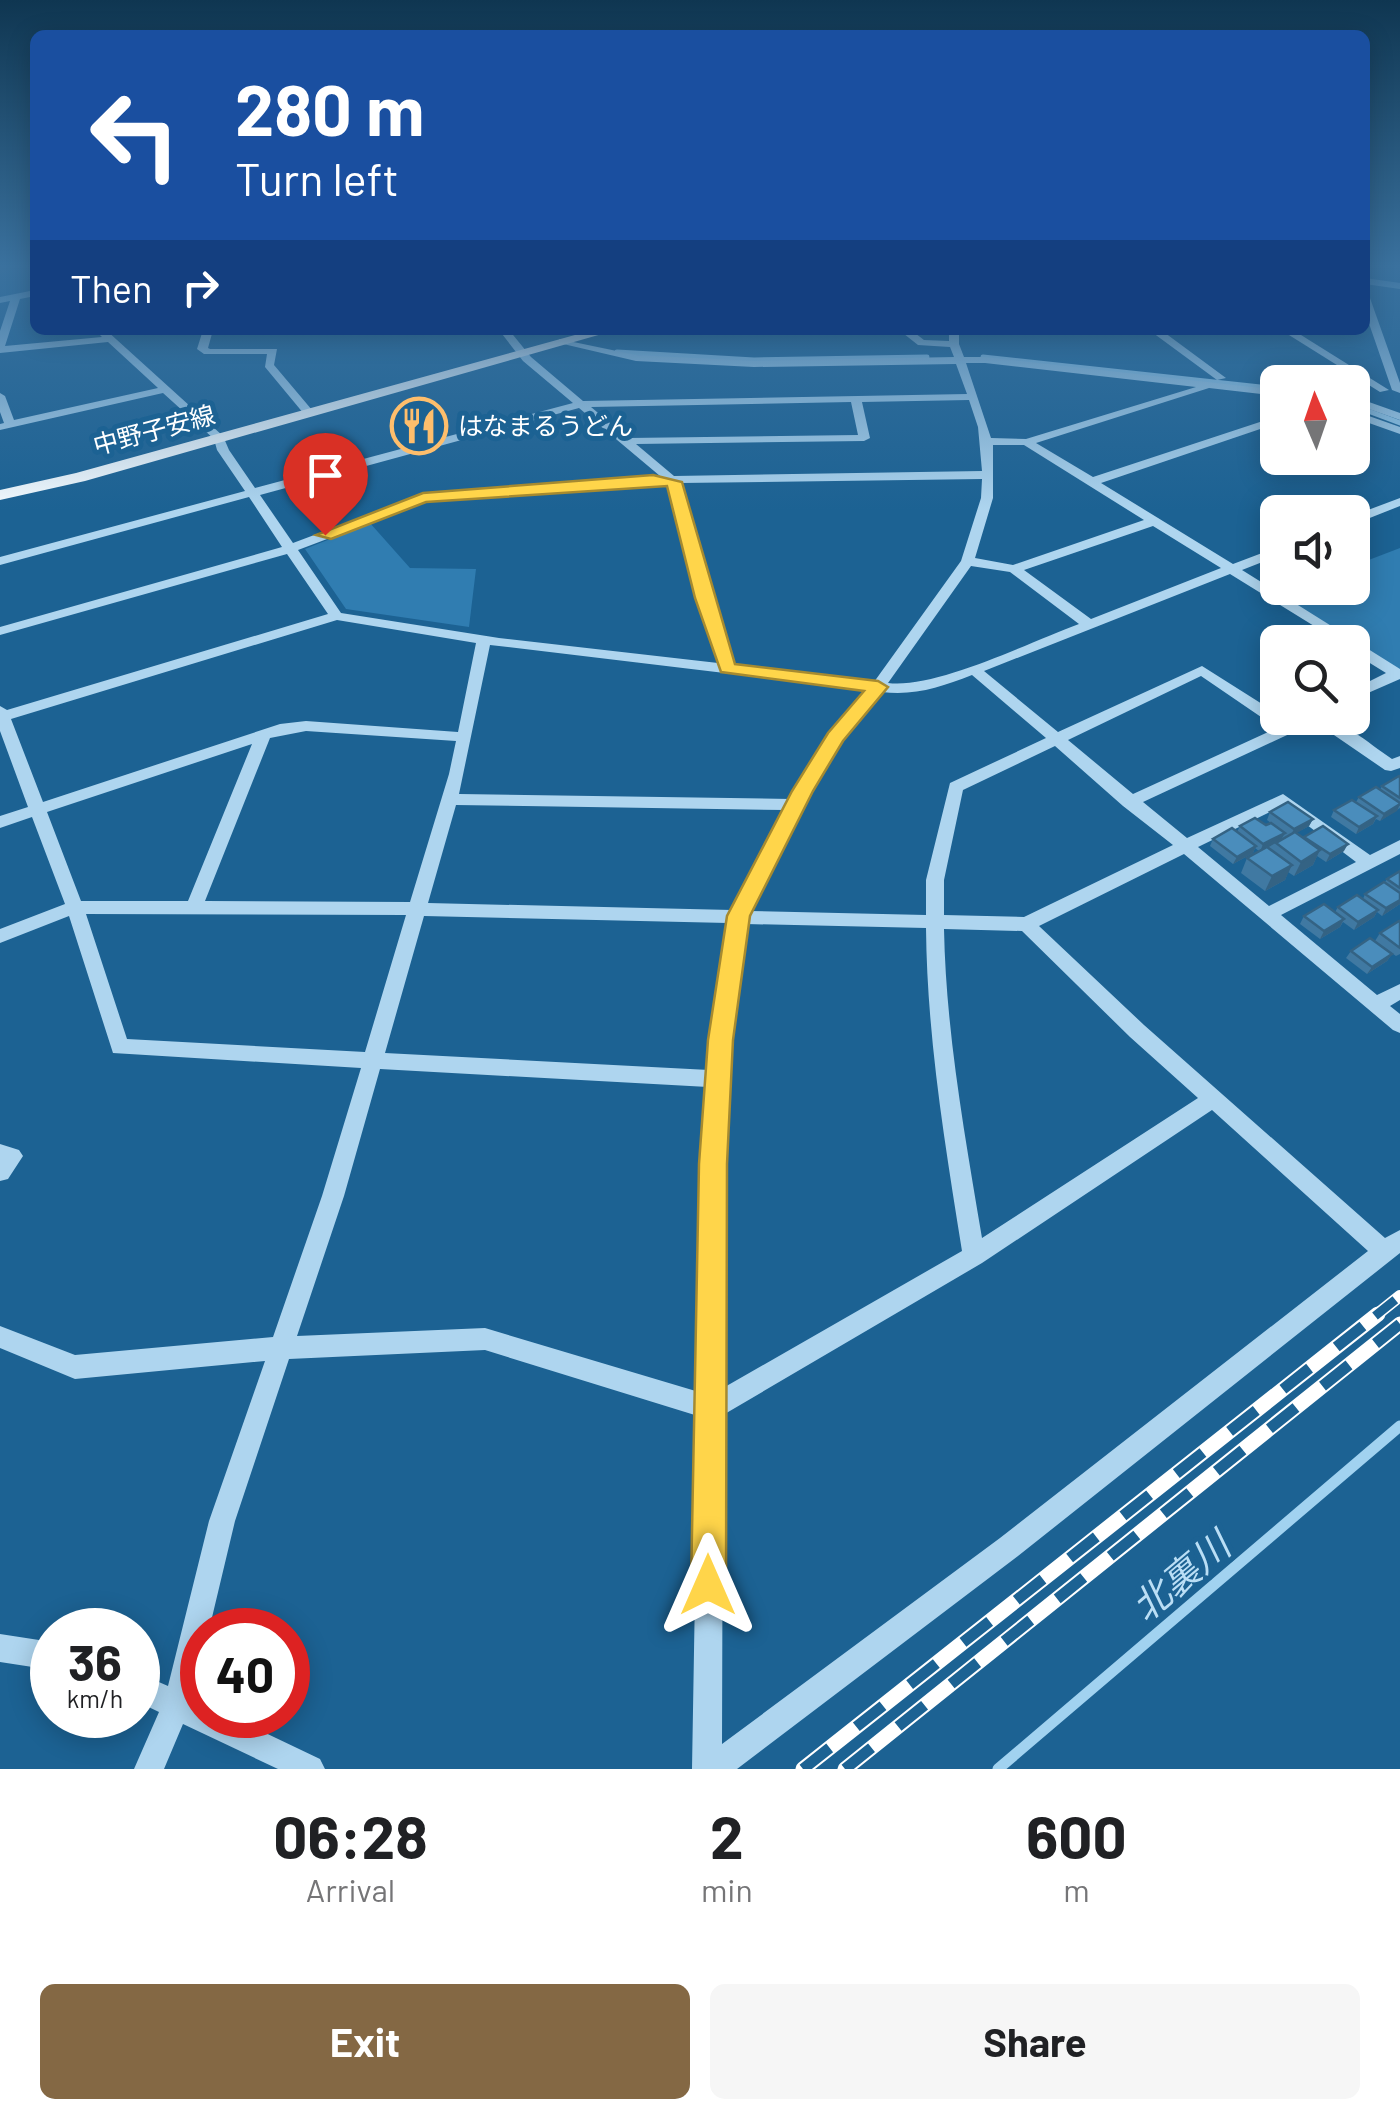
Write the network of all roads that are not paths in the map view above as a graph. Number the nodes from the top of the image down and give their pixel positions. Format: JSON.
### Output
{"nodes":[{"id":1,"x":47,"y":347,"type":"edge"},
{"id":2,"x":120,"y":347,"type":"edge"},
{"id":3,"x":203,"y":347,"type":"edge"},
{"id":4,"x":518,"y":347,"type":"edge"},
{"id":5,"x":543,"y":347,"type":"edge"},
{"id":6,"x":593,"y":347,"type":"edge"},
{"id":7,"x":936,"y":347,"type":"edge"},
{"id":8,"x":957,"y":347,"type":"edge"},
{"id":9,"x":1174,"y":347,"type":"edge"},
{"id":10,"x":1316,"y":347,"type":"edge"},
{"id":11,"x":1380,"y":347,"type":"edge"},
{"id":12,"x":0,"y":352,"type":"edge"},
{"id":13,"x":522,"y":352,"type":"junction"},
{"id":14,"x":957,"y":352,"type":"junction"},
{"id":15,"x":1217,"y":382,"type":"junction"},
{"id":16,"x":1260,"y":383,"type":"edge"},
{"id":17,"x":164,"y":390,"type":"junction"},
{"id":18,"x":1260,"y":390,"type":"edge"},
{"id":19,"x":1394,"y":390,"type":"edge"},
{"id":20,"x":0,"y":396,"type":"edge"},
{"id":21,"x":974,"y":398,"type":"junction"},
{"id":22,"x":856,"y":400,"type":"junction"},
{"id":23,"x":581,"y":404,"type":"junction"},
{"id":24,"x":1370,"y":404,"type":"edge"},
{"id":25,"x":308,"y":412,"type":"junction"},
{"id":26,"x":1400,"y":417,"type":"edge"},
{"id":27,"x":1370,"y":419,"type":"edge"},
{"id":28,"x":1260,"y":425,"type":"edge"},
{"id":29,"x":5,"y":426,"type":"edge"},
{"id":30,"x":1400,"y":431,"type":"edge"},
{"id":31,"x":219,"y":438,"type":"junction"},
{"id":32,"x":627,"y":441,"type":"junction"},
{"id":33,"x":986,"y":441,"type":"junction"},
{"id":34,"x":1027,"y":442,"type":"junction"},
{"id":35,"x":989,"y":475,"type":"junction"},
{"id":36,"x":674,"y":482,"type":"junction"},
{"id":37,"x":1091,"y":482,"type":"junction"},
{"id":38,"x":253,"y":494,"type":"junction"},
{"id":39,"x":0,"y":495,"type":"edge"},
{"id":40,"x":1400,"y":502,"type":"edge"},
{"id":41,"x":1370,"y":514,"type":"edge"},
{"id":42,"x":1154,"y":521,"type":"junction"},
{"id":43,"x":292,"y":548,"type":"junction"},
{"id":44,"x":1260,"y":558,"type":"edge"},
{"id":45,"x":0,"y":560,"type":"edge"},
{"id":46,"x":968,"y":562,"type":"junction"},
{"id":47,"x":1014,"y":569,"type":"junction"},
{"id":48,"x":1232,"y":569,"type":"junction"},
{"id":49,"x":336,"y":616,"type":"junction"},
{"id":50,"x":1087,"y":623,"type":"junction"},
{"id":51,"x":1321,"y":625,"type":"edge"},
{"id":52,"x":0,"y":630,"type":"edge"},
{"id":53,"x":484,"y":640,"type":"junction"},
{"id":54,"x":1370,"y":656,"type":"edge"},
{"id":55,"x":728,"y":668,"type":"junction"},
{"id":56,"x":973,"y":669,"type":"junction"},
{"id":57,"x":1399,"y":674,"type":"edge"},
{"id":58,"x":878,"y":687,"type":"junction"},
{"id":59,"x":1370,"y":688,"type":"edge"},
{"id":60,"x":1260,"y":709,"type":"edge"},
{"id":61,"x":1,"y":715,"type":"edge"},
{"id":62,"x":264,"y":734,"type":"junction"},
{"id":63,"x":1276,"y":735,"type":"edge"},
{"id":64,"x":1344,"y":735,"type":"edge"},
{"id":65,"x":464,"y":737,"type":"junction"},
{"id":66,"x":1053,"y":738,"type":"junction"},
{"id":67,"x":1400,"y":762,"type":"edge"},
{"id":68,"x":449,"y":799,"type":"junction"},
{"id":69,"x":1129,"y":802,"type":"junction"},
{"id":70,"x":794,"y":805,"type":"junction"},
{"id":71,"x":37,"y":810,"type":"junction"},
{"id":72,"x":0,"y":822,"type":"edge"},
{"id":73,"x":1182,"y":846,"type":"junction"},
{"id":74,"x":1400,"y":846,"type":"edge"},
{"id":75,"x":1369,"y":863,"type":"junction"},
{"id":76,"x":75,"y":907,"type":"junction"},
{"id":77,"x":194,"y":907,"type":"junction"},
{"id":78,"x":416,"y":909,"type":"junction"},
{"id":79,"x":1266,"y":915,"type":"junction"},
{"id":80,"x":738,"y":916,"type":"junction"},
{"id":81,"x":936,"y":921,"type":"junction"},
{"id":82,"x":1026,"y":924,"type":"junction"},
{"id":83,"x":0,"y":936,"type":"edge"},
{"id":84,"x":1400,"y":991,"type":"edge"},
{"id":85,"x":1376,"y":1005,"type":"junction"},
{"id":86,"x":1400,"y":1025,"type":"edge"},
{"id":87,"x":370,"y":1063,"type":"junction"},
{"id":88,"x":718,"y":1079,"type":"junction"},
{"id":89,"x":1213,"y":1099,"type":"junction"},
{"id":90,"x":0,"y":1152,"type":"edge"},
{"id":91,"x":0,"y":1172,"type":"edge"},
{"id":92,"x":1392,"y":1246,"type":"edge"},
{"id":93,"x":974,"y":1256,"type":"junction"},
{"id":94,"x":0,"y":1337,"type":"edge"},
{"id":95,"x":282,"y":1348,"type":"junction"},
{"id":96,"x":712,"y":1408,"type":"junction"},
{"id":97,"x":0,"y":1648,"type":"edge"},
{"id":98,"x":30,"y":1653,"type":"edge"},
{"id":99,"x":160,"y":1696,"type":"edge"},
{"id":100,"x":178,"y":1703,"type":"junction"},
{"id":101,"x":149,"y":1769,"type":"edge"},
{"id":102,"x":310,"y":1769,"type":"edge"},
{"id":103,"x":710,"y":1769,"type":"edge"}],
"edges":[{"from":1,"to":12,"type":"street"},
{"from":2,"to":17,"type":"street"},
{"from":3,"to":25,"type":"street"},
{"from":4,"to":13,"type":"street"},
{"from":5,"to":13,"type":"main road","name":"中野子安線"},
{"from":6,"to":14,"type":"street"},
{"from":7,"to":14,"type":"street"},
{"from":8,"to":14,"type":"street"},
{"from":9,"to":15,"type":"street"},
{"from":10,"to":19,"type":"street"},
{"from":11,"to":19,"type":"street"},
{"from":13,"to":23,"type":"street"},
{"from":13,"to":25,"type":"main road","name":"中野子安線"},
{"from":14,"to":15,"type":"street"},
{"from":14,"to":21,"type":"street"},
{"from":15,"to":16,"type":"street"},
{"from":15,"to":18,"type":"street"},
{"from":15,"to":34,"type":"street"},
{"from":17,"to":29,"type":"street"},
{"from":17,"to":31,"type":"street"},
{"from":20,"to":29,"type":"street"},
{"from":21,"to":22,"type":"street"},
{"from":21,"to":33,"type":"street"},
{"from":22,"to":23,"type":"street"},
{"from":22,"to":32,"type":"street"},
{"from":23,"to":32,"type":"street"},
{"from":23,"to":38,"type":"street"},
{"from":24,"to":26,"type":"street"},
{"from":25,"to":31,"type":"main road","name":"中野子安線"},
{"from":27,"to":30,"type":"street"},
{"from":28,"to":37,"type":"street"},
{"from":31,"to":38,"type":"street"},
{"from":31,"to":39,"type":"main road","name":"中野子安線"},
{"from":32,"to":36,"type":"street"},
{"from":33,"to":34,"type":"street"},
{"from":33,"to":35,"type":"street"},
{"from":34,"to":37,"type":"street"},
{"from":35,"to":36,"type":"street"},
{"from":35,"to":46,"type":"street"},
{"from":36,"to":43,"type":"street"},
{"from":36,"to":55,"type":"street"},
{"from":37,"to":42,"type":"street"},
{"from":38,"to":43,"type":"street"},
{"from":38,"to":45,"type":"street"},
{"from":40,"to":41,"type":"street"},
{"from":42,"to":47,"type":"street"},
{"from":42,"to":48,"type":"street"},
{"from":43,"to":49,"type":"street"},
{"from":43,"to":52,"type":"street"},
{"from":44,"to":48,"type":"street"},
{"from":46,"to":47,"type":"street"},
{"from":46,"to":58,"type":"street"},
{"from":47,"to":50,"type":"street"},
{"from":48,"to":50,"type":"street"},
{"from":48,"to":51,"type":"street"},
{"from":49,"to":53,"type":"street"},
{"from":49,"to":61,"type":"street"},
{"from":50,"to":56,"type":"street"},
{"from":53,"to":55,"type":"street"},
{"from":53,"to":65,"type":"street"},
{"from":54,"to":57,"type":"street"},
{"from":55,"to":58,"type":"street"},
{"from":56,"to":58,"type":"street"},
{"from":56,"to":66,"type":"street"},
{"from":57,"to":59,"type":"street"},
{"from":58,"to":70,"type":"street"},
{"from":60,"to":66,"type":"street"},
{"from":61,"to":71,"type":"street"},
{"from":62,"to":65,"type":"street"},
{"from":62,"to":71,"type":"street"},
{"from":62,"to":77,"type":"street"},
{"from":63,"to":69,"type":"street"},
{"from":64,"to":67,"type":"street"},
{"from":65,"to":68,"type":"street"},
{"from":66,"to":69,"type":"street"},
{"from":66,"to":81,"type":"street"},
{"from":68,"to":70,"type":"street"},
{"from":68,"to":78,"type":"street"},
{"from":69,"to":73,"type":"street"},
{"from":70,"to":80,"type":"street"},
{"from":71,"to":72,"type":"street"},
{"from":71,"to":76,"type":"street"},
{"from":73,"to":75,"type":"street"},
{"from":73,"to":79,"type":"street"},
{"from":73,"to":82,"type":"street"},
{"from":74,"to":75,"type":"street"},
{"from":75,"to":79,"type":"street"},
{"from":76,"to":77,"type":"street"},
{"from":76,"to":83,"type":"street"},
{"from":76,"to":87,"type":"street"},
{"from":77,"to":78,"type":"street"},
{"from":78,"to":80,"type":"street"},
{"from":78,"to":87,"type":"street"},
{"from":79,"to":85,"type":"street"},
{"from":80,"to":81,"type":"street"},
{"from":80,"to":88,"type":"street"},
{"from":81,"to":82,"type":"street"},
{"from":81,"to":93,"type":"street"},
{"from":82,"to":89,"type":"street"},
{"from":84,"to":85,"type":"street"},
{"from":85,"to":86,"type":"street"},
{"from":87,"to":88,"type":"street"},
{"from":87,"to":95,"type":"street"},
{"from":88,"to":96,"type":"street"},
{"from":89,"to":92,"type":"street"},
{"from":89,"to":93,"type":"street"},
{"from":90,"to":91,"type":"street"},
{"from":92,"to":103,"type":"street"},
{"from":93,"to":96,"type":"street"},
{"from":94,"to":95,"type":"street"},
{"from":95,"to":96,"type":"street"},
{"from":95,"to":100,"type":"street"},
{"from":96,"to":103,"type":"street"},
{"from":97,"to":98,"type":"street"},
{"from":99,"to":100,"type":"street"},
{"from":100,"to":101,"type":"street"},
{"from":100,"to":102,"type":"street"}]}
